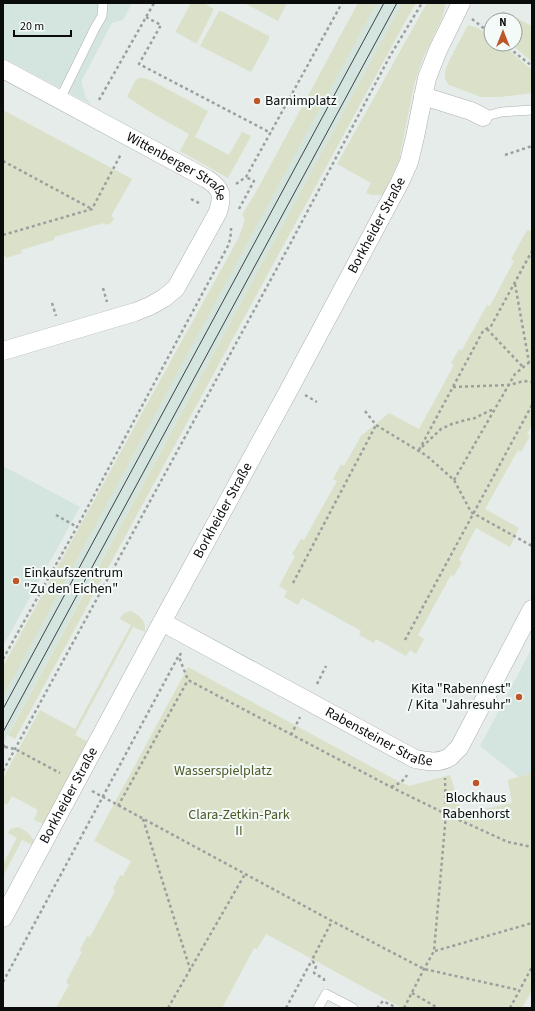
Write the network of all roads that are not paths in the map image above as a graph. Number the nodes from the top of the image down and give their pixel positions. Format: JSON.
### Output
{"nodes":[{"id":1,"x":103,"y":3,"type":"edge"},
{"id":2,"x":463,"y":10,"type":"edge"},
{"id":3,"x":3,"y":69,"type":"edge"},
{"id":4,"x":423,"y":96,"type":"junction"},
{"id":5,"x":60,"y":99,"type":"junction"},
{"id":6,"x":532,"y":110,"type":"edge"},
{"id":7,"x":483,"y":117,"type":"joint"},
{"id":8,"x":3,"y":351,"type":"edge"},
{"id":9,"x":532,"y":609,"type":"edge"},
{"id":10,"x":162,"y":622,"type":"junction"},
{"id":11,"x":3,"y":918,"type":"edge"},
{"id":12,"x":318,"y":1008,"type":"edge"},
{"id":13,"x":353,"y":1008,"type":"edge"}],
"edges":[{"from":1,"to":5,"type":"lane"},
{"from":2,"to":4,"type":"street","name":"Borkheider Straße"},
{"from":3,"to":5,"type":"street","name":"Wittenberger Straße"},
{"from":4,"to":7,"type":"street"},
{"from":4,"to":10,"type":"street","name":"Borkheider Straße"},
{"from":5,"to":8,"type":"street","name":"Wittenberger Straße"},
{"from":6,"to":7,"type":"lane"},
{"from":9,"to":10,"type":"street","name":"Rabensteiner Straße"},
{"from":10,"to":11,"type":"street","name":"Borkheider Straße"},
{"from":12,"to":13,"type":"lane"}]}
